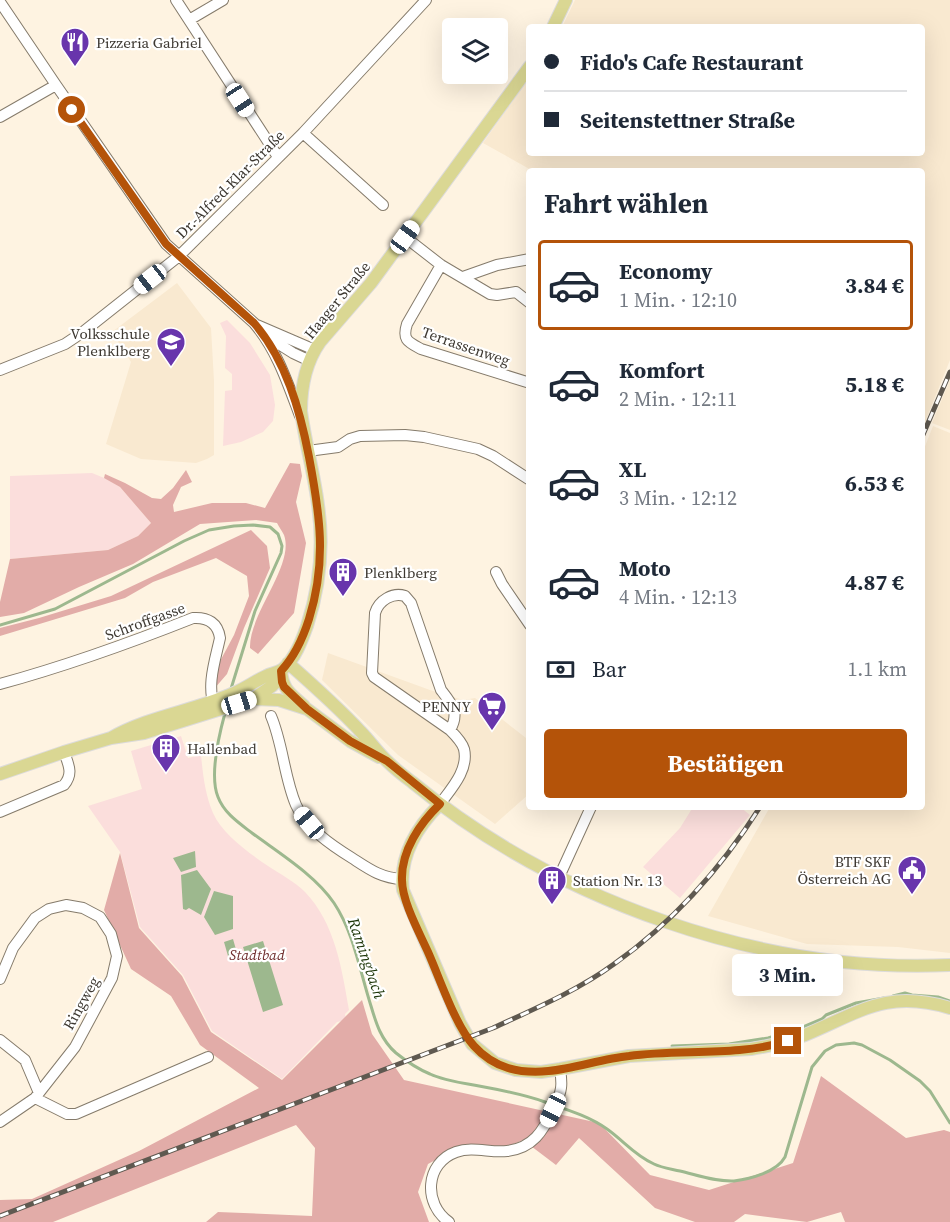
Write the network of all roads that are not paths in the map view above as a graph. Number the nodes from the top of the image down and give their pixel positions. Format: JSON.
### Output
{"nodes":[{"id":1,"x":176,"y":0,"type":"edge"},
{"id":2,"x":223,"y":0,"type":"edge"},
{"id":3,"x":426,"y":0,"type":"edge"},
{"id":4,"x":566,"y":0,"type":"edge"},
{"id":5,"x":0,"y":2,"type":"edge"},
{"id":6,"x":189,"y":20,"type":"junction"},
{"id":7,"x":554,"y":24,"type":"edge"},
{"id":8,"x":526,"y":71,"type":"edge"},
{"id":9,"x":56,"y":86,"type":"junction"},
{"id":10,"x":0,"y":117,"type":"edge"},
{"id":11,"x":303,"y":133,"type":"junction"},
{"id":12,"x":278,"y":157,"type":"junction"},
{"id":13,"x":383,"y":205,"type":"dead end"},
{"id":14,"x":405,"y":237,"type":"junction"},
{"id":15,"x":179,"y":256,"type":"junction"},
{"id":16,"x":526,"y":260,"type":"edge"},
{"id":17,"x":441,"y":265,"type":"junction"},
{"id":18,"x":463,"y":277,"type":"junction"},
{"id":19,"x":526,"y":300,"type":"edge"},
{"id":20,"x":254,"y":323,"type":"junction"},
{"id":21,"x":263,"y":334,"type":"junction"},
{"id":22,"x":312,"y":355,"type":"junction"},
{"id":23,"x":0,"y":370,"type":"edge"},
{"id":24,"x":526,"y":382,"type":"edge"},
{"id":25,"x":303,"y":425,"type":"junction"},
{"id":26,"x":308,"y":451,"type":"junction"},
{"id":27,"x":526,"y":477,"type":"edge"},
{"id":28,"x":496,"y":572,"type":"dead end"},
{"id":29,"x":526,"y":619,"type":"edge"},
{"id":30,"x":285,"y":667,"type":"junction"},
{"id":31,"x":0,"y":684,"type":"edge"},
{"id":32,"x":253,"y":699,"type":"junction"},
{"id":33,"x":215,"y":704,"type":"junction"},
{"id":34,"x":307,"y":709,"type":"junction"},
{"id":35,"x":270,"y":717,"type":"dead end"},
{"id":36,"x":450,"y":730,"type":"junction"},
{"id":37,"x":64,"y":752,"type":"junction"},
{"id":38,"x":387,"y":761,"type":"junction"},
{"id":39,"x":0,"y":774,"type":"edge"},
{"id":40,"x":440,"y":804,"type":"junction"},
{"id":41,"x":590,"y":810,"type":"edge"},
{"id":42,"x":0,"y":812,"type":"edge"},
{"id":43,"x":559,"y":877,"type":"junction"},
{"id":44,"x":402,"y":879,"type":"junction"},
{"id":45,"x":950,"y":965,"type":"edge"},
{"id":46,"x":0,"y":979,"type":"edge"},
{"id":47,"x":950,"y":1008,"type":"edge"},
{"id":48,"x":0,"y":1040,"type":"edge"},
{"id":49,"x":208,"y":1057,"type":"dead end"},
{"id":50,"x":560,"y":1070,"type":"junction"},
{"id":51,"x":37,"y":1095,"type":"junction"},
{"id":52,"x":0,"y":1122,"type":"edge"},
{"id":53,"x":449,"y":1222,"type":"edge"}],
"edges":[{"from":1,"to":6,"type":"street"},
{"from":2,"to":6,"type":"street"},
{"from":3,"to":11,"type":"street","name":"Dr.-Alfred-Klar-Straße"},
{"from":4,"to":7,"type":"main road"},
{"from":5,"to":9,"type":"street"},
{"from":6,"to":12,"type":"street"},
{"from":8,"to":14,"type":"main road","name":"Haager Straße"},
{"from":9,"to":10,"type":"street"},
{"from":9,"to":15,"type":"street"},
{"from":11,"to":12,"type":"street","name":"Dr.-Alfred-Klar-Straße"},
{"from":11,"to":13,"type":"street","name":"Dr.-Alfred-Klar-Straße"},
{"from":12,"to":15,"type":"street","name":"Dr.-Alfred-Klar-Straße"},
{"from":14,"to":17,"type":"street"},
{"from":14,"to":22,"type":"main road","name":"Haager Straße"},
{"from":15,"to":20,"type":"street"},
{"from":15,"to":23,"type":"street","name":"Dr.-Alfred-Klar-Straße"},
{"from":16,"to":18,"type":"street"},
{"from":17,"to":18,"type":"street"},
{"from":17,"to":24,"type":"street","name":"Terrassenweg"},
{"from":18,"to":19,"type":"street"},
{"from":20,"to":21,"type":"street"},
{"from":20,"to":22,"type":"street"},
{"from":21,"to":22,"type":"street"},
{"from":21,"to":25,"type":"street"},
{"from":22,"to":25,"type":"main road","name":"Haager Straße"},
{"from":25,"to":26,"type":"main road","name":"Haager Straße"},
{"from":26,"to":27,"type":"street"},
{"from":26,"to":30,"type":"main road","name":"Haager Straße"},
{"from":28,"to":29,"type":"street"},
{"from":30,"to":32,"type":"main road","name":"Haager Straße"},
{"from":30,"to":33,"type":"main road"},
{"from":30,"to":34,"type":"main road"},
{"from":30,"to":38,"type":"main road"},
{"from":31,"to":33,"type":"street","name":"Schroffgasse"},
{"from":32,"to":33,"type":"main road"},
{"from":32,"to":34,"type":"main road"},
{"from":33,"to":37,"type":"main road"},
{"from":34,"to":38,"type":"main road"},
{"from":35,"to":44,"type":"street"},
{"from":36,"to":36,"type":"street"},
{"from":36,"to":40,"type":"street"},
{"from":37,"to":39,"type":"main road"},
{"from":37,"to":42,"type":"street"},
{"from":38,"to":40,"type":"main road"},
{"from":40,"to":43,"type":"main road"},
{"from":40,"to":44,"type":"main road"},
{"from":41,"to":43,"type":"street"},
{"from":43,"to":45,"type":"main road"},
{"from":44,"to":50,"type":"main road"},
{"from":46,"to":51,"type":"street","name":"Ringweg"},
{"from":47,"to":50,"type":"main road"},
{"from":48,"to":51,"type":"street"},
{"from":49,"to":51,"type":"street"},
{"from":50,"to":53,"type":"street"},
{"from":51,"to":52,"type":"street","name":"Ringweg"}]}
